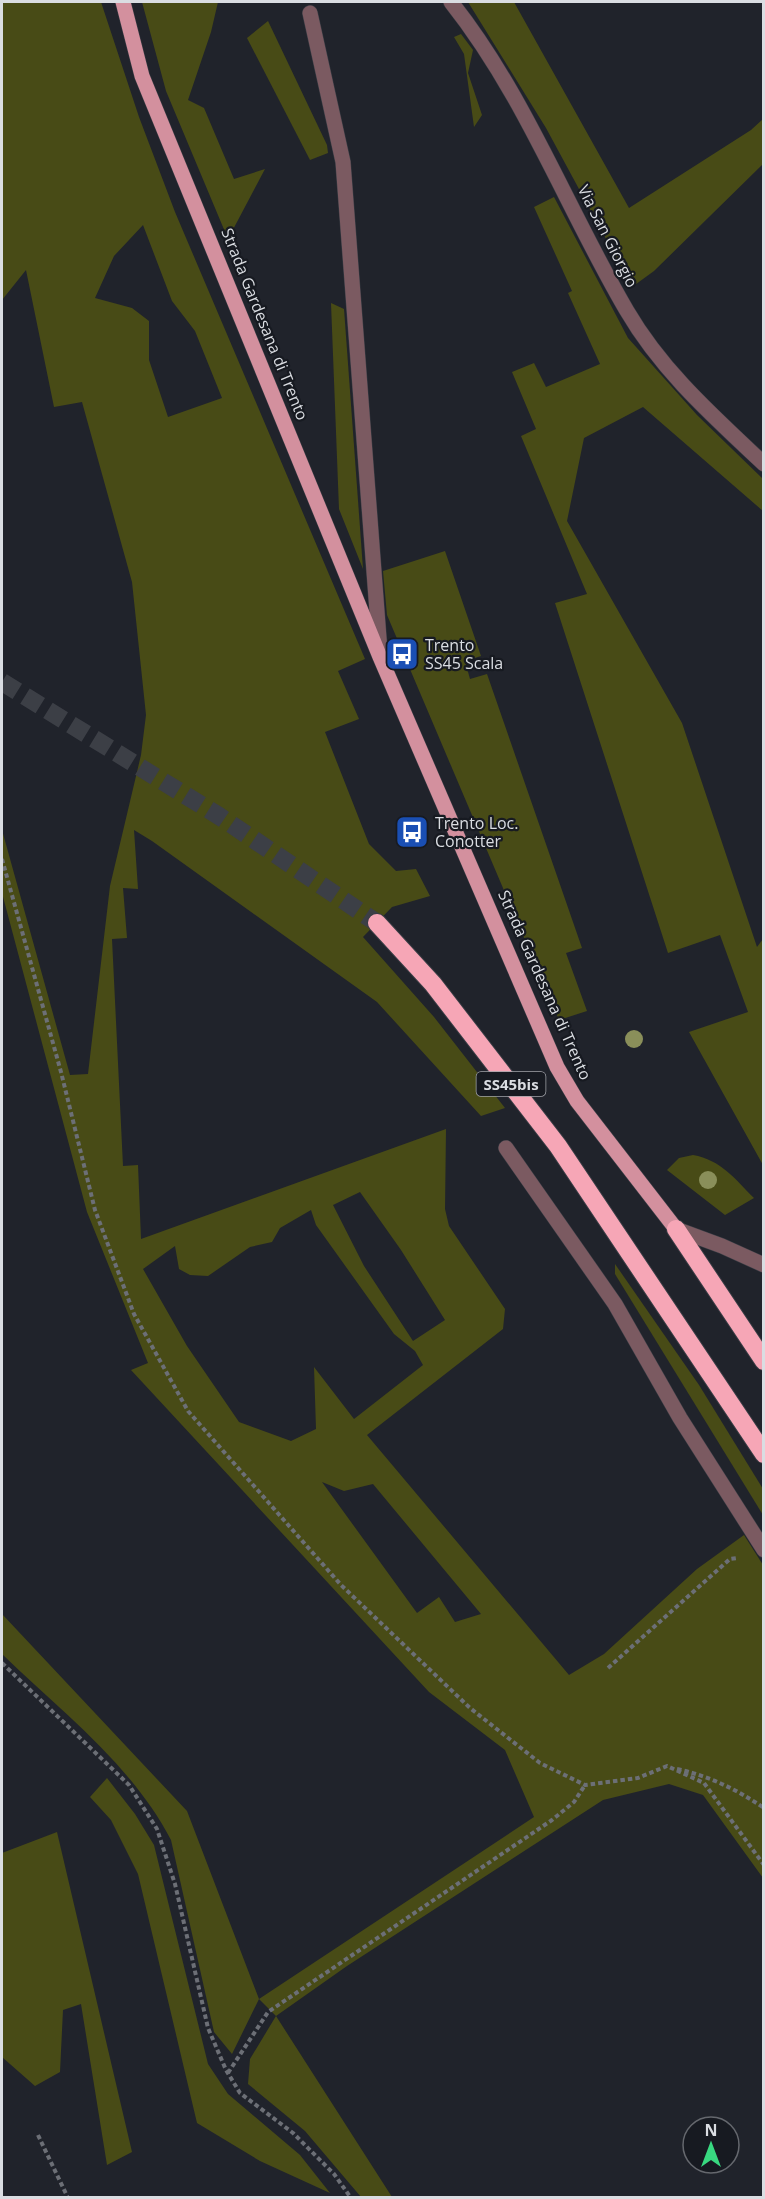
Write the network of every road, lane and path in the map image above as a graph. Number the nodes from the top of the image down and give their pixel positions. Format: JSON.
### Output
{"nodes":[{"id":1,"x":123,"y":2,"type":"edge"},
{"id":2,"x":451,"y":2,"type":"edge"},
{"id":3,"x":310,"y":13,"type":"dead end"},
{"id":4,"x":764,"y":464,"type":"edge"},
{"id":5,"x":380,"y":657,"type":"junction"},
{"id":6,"x":2,"y":859,"type":"edge"},
{"id":7,"x":377,"y":923,"type":"tunnel mouth"},
{"id":8,"x":506,"y":1148,"type":"dead end"},
{"id":9,"x":676,"y":1229,"type":"junction"},
{"id":10,"x":764,"y":1265,"type":"edge"},
{"id":11,"x":764,"y":1361,"type":"edge"},
{"id":12,"x":764,"y":1454,"type":"edge"},
{"id":13,"x":764,"y":1550,"type":"edge"},
{"id":14,"x":741,"y":1558,"type":"dead end"},
{"id":15,"x":2,"y":1663,"type":"edge"},
{"id":16,"x":608,"y":1668,"type":"dead end"},
{"id":17,"x":667,"y":1766,"type":"junction"},
{"id":18,"x":585,"y":1785,"type":"junction"},
{"id":19,"x":764,"y":1808,"type":"edge"},
{"id":20,"x":764,"y":1865,"type":"edge"},
{"id":21,"x":228,"y":2074,"type":"junction"},
{"id":22,"x":38,"y":2135,"type":"dead end"},
{"id":23,"x":68,"y":2198,"type":"edge"},
{"id":24,"x":351,"y":2198,"type":"edge"}],
"edges":[{"from":1,"to":5,"type":"main road","name":"Strada Gardesana di Trento","number":"SS45bis"},
{"from":2,"to":4,"type":"street","name":"Via San Giorgio"},
{"from":3,"to":5,"type":"street","name":"Strada Gardesana di Trento"},
{"from":5,"to":9,"type":"main road","name":"Strada Gardesana di Trento","number":"SS45bis"},
{"from":6,"to":18,"type":"path"},
{"from":7,"to":12,"type":"highway","number":"SS45bis"},
{"from":8,"to":13,"type":"street"},
{"from":9,"to":10,"type":"street"},
{"from":9,"to":11,"type":"highway","name":"Strada Gardesana di Trento","number":"SS45bis"},
{"from":14,"to":16,"type":"path"},
{"from":15,"to":21,"type":"path"},
{"from":17,"to":18,"type":"path"},
{"from":17,"to":19,"type":"path"},
{"from":17,"to":20,"type":"path"},
{"from":18,"to":21,"type":"path"},
{"from":21,"to":24,"type":"path"},
{"from":22,"to":23,"type":"path"}]}
